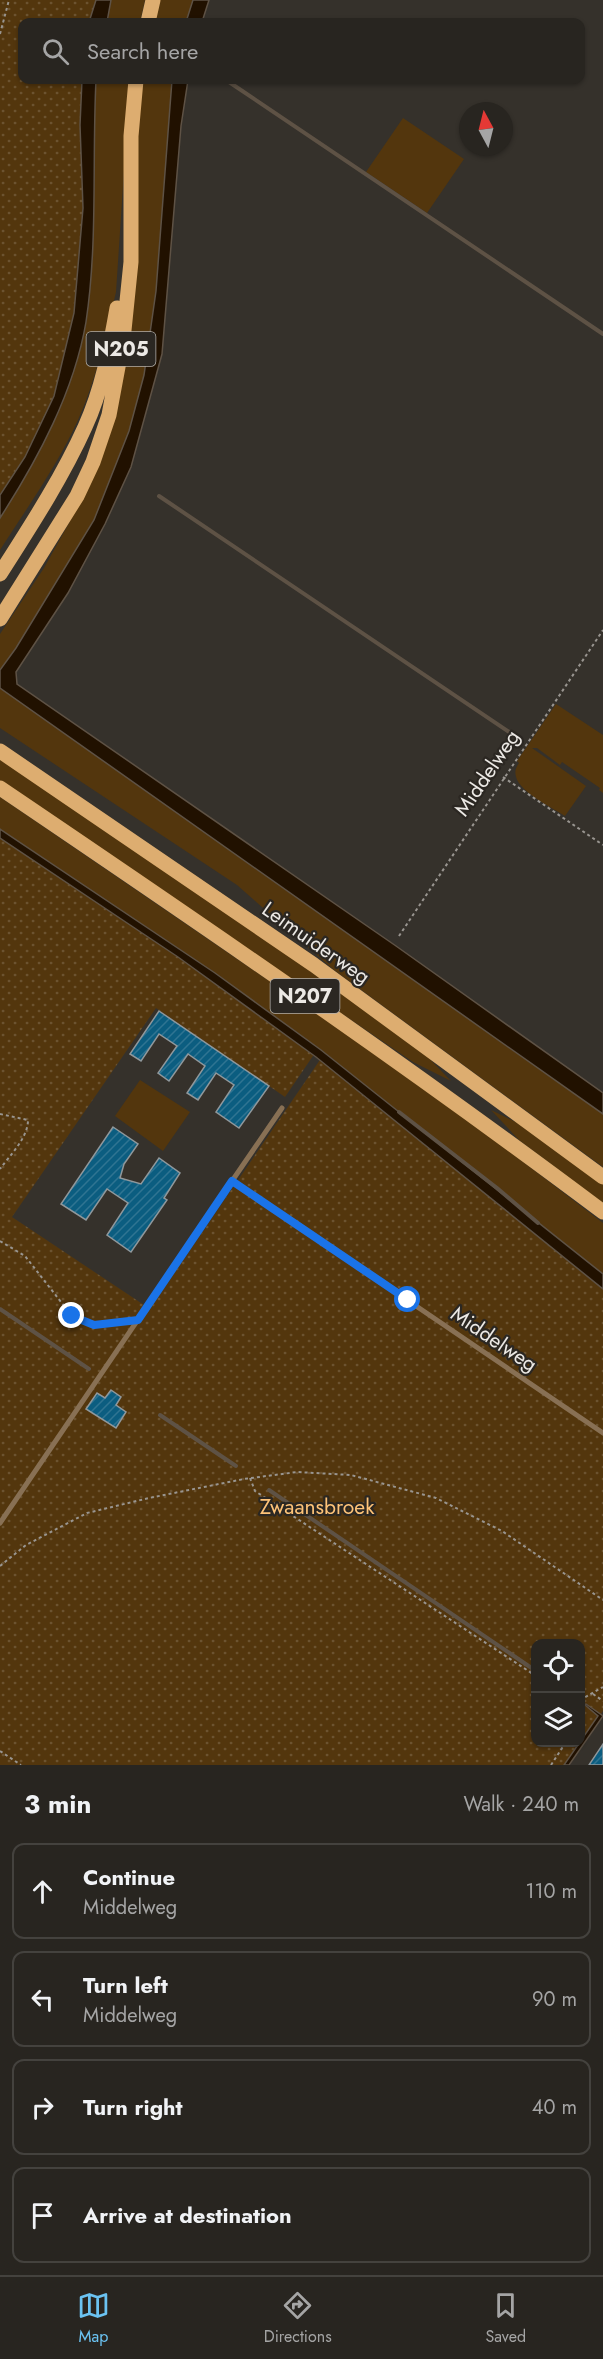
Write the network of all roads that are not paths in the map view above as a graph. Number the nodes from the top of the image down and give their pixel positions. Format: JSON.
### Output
{"nodes":[{"id":1,"x":153,"y":0,"type":"edge"},
{"id":2,"x":148,"y":18,"type":"edge"},
{"id":3,"x":136,"y":84,"type":"edge"},
{"id":4,"x":129,"y":195,"type":"junction"},
{"id":5,"x":0,"y":574,"type":"edge"},
{"id":6,"x":0,"y":619,"type":"edge"},
{"id":7,"x":0,"y":751,"type":"edge"},
{"id":8,"x":0,"y":788,"type":"edge"},
{"id":9,"x":282,"y":1108,"type":"dead end"},
{"id":10,"x":603,"y":1177,"type":"edge"},
{"id":11,"x":232,"y":1181,"type":"junction"},
{"id":12,"x":603,"y":1212,"type":"edge"},
{"id":13,"x":603,"y":1433,"type":"edge"},
{"id":14,"x":0,"y":1523,"type":"edge"}],
"edges":[{"from":1,"to":2,"type":"main road"},
{"from":3,"to":4,"type":"main road","number":"N205"},
{"from":4,"to":5,"type":"main road","number":"N205"},
{"from":4,"to":6,"type":"main road","number":"N205"},
{"from":7,"to":10,"type":"main road","name":"Leimuiderweg","number":"N207"},
{"from":8,"to":12,"type":"main road","number":"N207"},
{"from":9,"to":11,"type":"lane"},
{"from":11,"to":13,"type":"lane","name":"Middelweg"},
{"from":11,"to":14,"type":"lane"}]}
